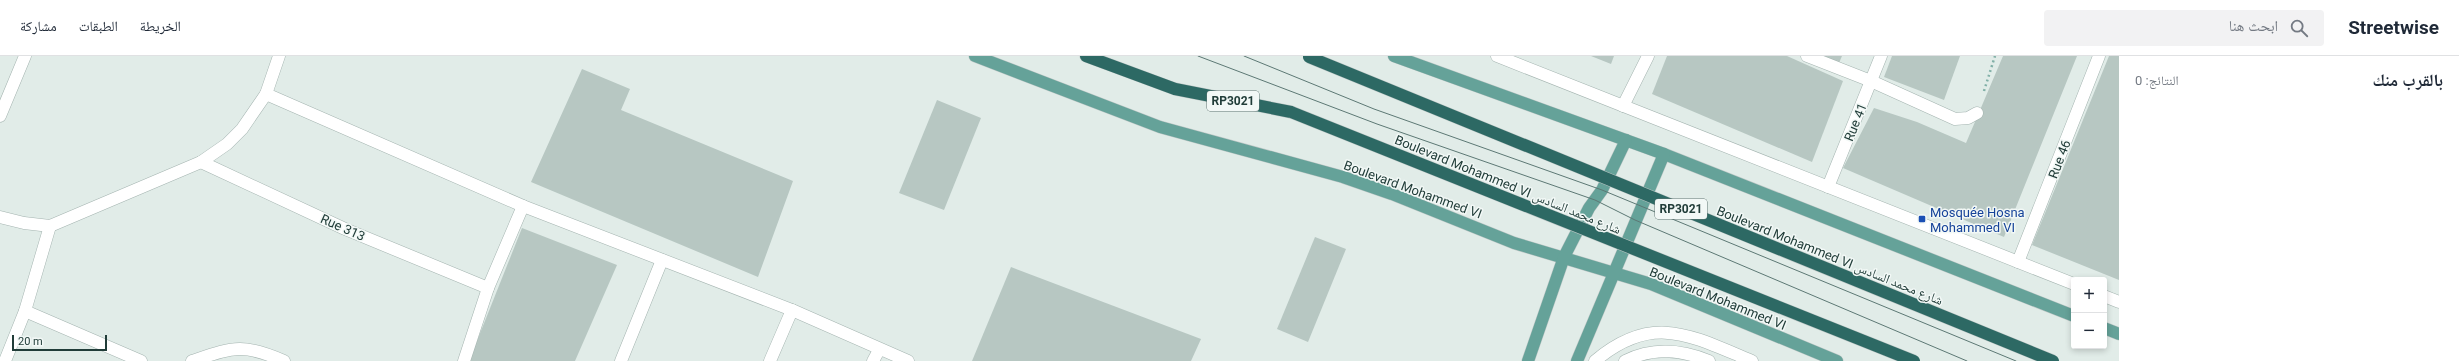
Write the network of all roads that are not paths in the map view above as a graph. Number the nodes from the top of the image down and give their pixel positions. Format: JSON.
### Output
{"nodes":[{"id":1,"x":24,"y":56,"type":"edge"},
{"id":2,"x":279,"y":56,"type":"edge"},
{"id":3,"x":975,"y":56,"type":"edge"},
{"id":4,"x":1086,"y":56,"type":"edge"},
{"id":5,"x":1307,"y":56,"type":"edge"},
{"id":6,"x":1396,"y":56,"type":"edge"},
{"id":7,"x":1497,"y":56,"type":"edge"},
{"id":8,"x":1648,"y":56,"type":"edge"},
{"id":9,"x":1807,"y":56,"type":"edge"},
{"id":10,"x":1881,"y":56,"type":"edge"},
{"id":11,"x":2099,"y":56,"type":"edge"},
{"id":12,"x":1871,"y":81,"type":"junction"},
{"id":13,"x":266,"y":94,"type":"junction"},
{"id":14,"x":1623,"y":106,"type":"junction"},
{"id":15,"x":1977,"y":113,"type":"road end"},
{"id":16,"x":0,"y":116,"type":"edge"},
{"id":17,"x":1626,"y":140,"type":"junction"},
{"id":18,"x":1664,"y":154,"type":"junction"},
{"id":19,"x":201,"y":162,"type":"junction"},
{"id":20,"x":1828,"y":187,"type":"junction"},
{"id":21,"x":523,"y":206,"type":"junction"},
{"id":22,"x":0,"y":217,"type":"edge"},
{"id":23,"x":50,"y":226,"type":"junction"},
{"id":24,"x":1564,"y":257,"type":"junction"},
{"id":25,"x":662,"y":260,"type":"junction"},
{"id":26,"x":2018,"y":262,"type":"junction"},
{"id":27,"x":1613,"y":274,"type":"junction"},
{"id":28,"x":2071,"y":283,"type":"edge"},
{"id":29,"x":488,"y":288,"type":"junction"},
{"id":30,"x":2107,"y":297,"type":"edge"},
{"id":31,"x":2119,"y":302,"type":"edge"},
{"id":32,"x":792,"y":310,"type":"junction"},
{"id":33,"x":25,"y":311,"type":"junction"},
{"id":34,"x":2071,"y":315,"type":"edge"},
{"id":35,"x":2107,"y":329,"type":"edge"},
{"id":36,"x":2119,"y":334,"type":"edge"},
{"id":37,"x":879,"y":350,"type":"junction"},
{"id":38,"x":6,"y":361,"type":"edge"},
{"id":39,"x":141,"y":361,"type":"edge"},
{"id":40,"x":192,"y":361,"type":"edge"},
{"id":41,"x":284,"y":361,"type":"edge"},
{"id":42,"x":464,"y":361,"type":"edge"},
{"id":43,"x":621,"y":361,"type":"edge"},
{"id":44,"x":770,"y":361,"type":"edge"},
{"id":45,"x":873,"y":361,"type":"edge"},
{"id":46,"x":908,"y":361,"type":"edge"},
{"id":47,"x":1528,"y":361,"type":"edge"},
{"id":48,"x":1577,"y":361,"type":"edge"},
{"id":49,"x":1595,"y":361,"type":"edge"},
{"id":50,"x":1625,"y":361,"type":"edge"},
{"id":51,"x":1709,"y":361,"type":"edge"},
{"id":52,"x":1752,"y":361,"type":"edge"},
{"id":53,"x":1837,"y":361,"type":"edge"},
{"id":54,"x":1914,"y":361,"type":"edge"},
{"id":55,"x":2053,"y":361,"type":"edge"}],
"edges":[{"from":1,"to":16,"type":"street"},
{"from":2,"to":13,"type":"street"},
{"from":3,"to":24,"type":"main road","name":"Boulevard Mohammed VI"},
{"from":4,"to":54,"type":"highway","name":"Boulevard Mohammed VI شارع محمد السادس","number":"RP3021","bridge":true},
{"from":5,"to":55,"type":"highway","name":"Boulevard Mohammed VI شارع محمد السادس","number":"RP3021","bridge":true},
{"from":6,"to":17,"type":"main road"},
{"from":7,"to":14,"type":"street"},
{"from":8,"to":14,"type":"street"},
{"from":9,"to":12,"type":"street"},
{"from":10,"to":12,"type":"street","name":"Rue 41"},
{"from":11,"to":26,"type":"street","name":"Rue 46"},
{"from":12,"to":15,"type":"street"},
{"from":12,"to":20,"type":"street","name":"Rue 41"},
{"from":13,"to":19,"type":"street"},
{"from":13,"to":21,"type":"street"},
{"from":14,"to":20,"type":"street"},
{"from":17,"to":18,"type":"main road"},
{"from":17,"to":24,"type":"main road"},
{"from":18,"to":27,"type":"main road"},
{"from":18,"to":34,"type":"main road"},
{"from":19,"to":23,"type":"street"},
{"from":19,"to":29,"type":"street","name":"Rue 313"},
{"from":20,"to":26,"type":"street"},
{"from":21,"to":25,"type":"street"},
{"from":21,"to":29,"type":"street"},
{"from":22,"to":23,"type":"street"},
{"from":23,"to":33,"type":"street"},
{"from":24,"to":27,"type":"main road","name":"Boulevard Mohammed VI"},
{"from":24,"to":47,"type":"main road"},
{"from":25,"to":32,"type":"street"},
{"from":25,"to":43,"type":"street"},
{"from":26,"to":28,"type":"street"},
{"from":27,"to":48,"type":"main road"},
{"from":27,"to":53,"type":"main road","name":"Boulevard Mohammed VI"},
{"from":29,"to":42,"type":"street"},
{"from":30,"to":31,"type":"street"},
{"from":32,"to":37,"type":"street"},
{"from":32,"to":44,"type":"street"},
{"from":33,"to":38,"type":"street"},
{"from":33,"to":39,"type":"street"},
{"from":35,"to":36,"type":"main road"},
{"from":37,"to":45,"type":"street"},
{"from":37,"to":46,"type":"street"},
{"from":40,"to":41,"type":"street"},
{"from":49,"to":52,"type":"street"},
{"from":50,"to":51,"type":"street"}]}
